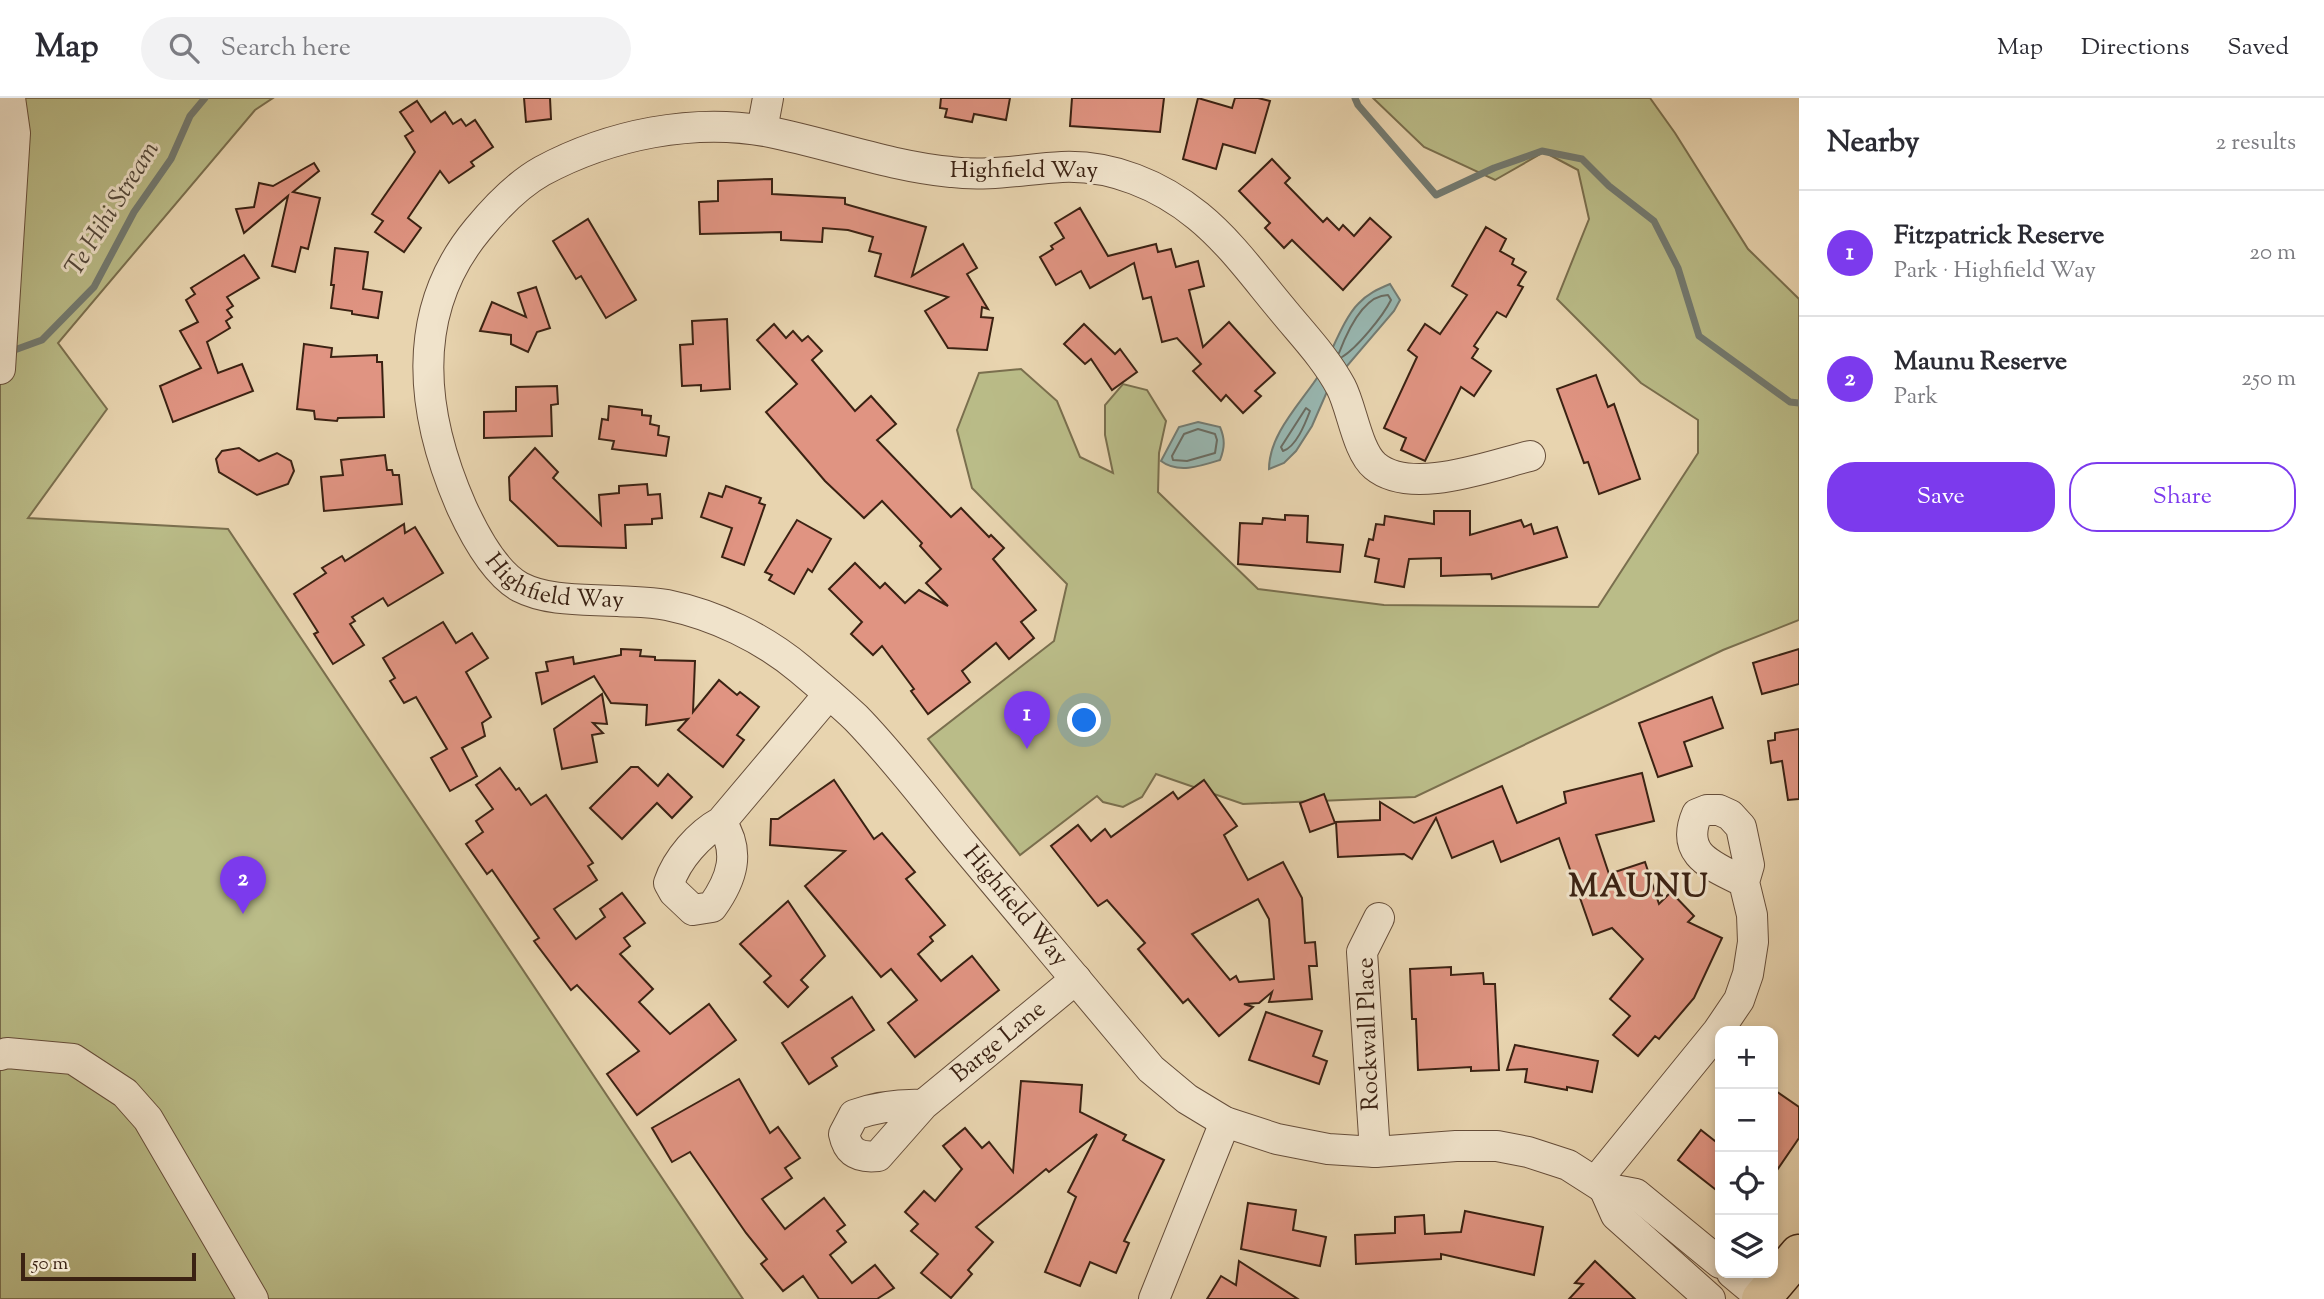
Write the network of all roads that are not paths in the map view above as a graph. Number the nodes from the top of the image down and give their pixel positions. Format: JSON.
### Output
{"nodes":[{"id":1,"x":10,"y":98,"type":"edge"},
{"id":2,"x":768,"y":98,"type":"edge"},
{"id":3,"x":762,"y":130,"type":"junction"},
{"id":4,"x":0,"y":369,"type":"edge"},
{"id":5,"x":1530,"y":456,"type":"dead end"},
{"id":6,"x":829,"y":694,"type":"junction"},
{"id":7,"x":721,"y":821,"type":"dead end"},
{"id":8,"x":1744,"y":882,"type":"dead end"},
{"id":9,"x":1379,"y":918,"type":"dead end"},
{"id":10,"x":1076,"y":979,"type":"junction"},
{"id":11,"x":0,"y":1055,"type":"edge"},
{"id":12,"x":923,"y":1105,"type":"dead end"},
{"id":13,"x":1225,"y":1122,"type":"junction"},
{"id":14,"x":1375,"y":1152,"type":"junction"},
{"id":15,"x":1600,"y":1184,"type":"junction"},
{"id":16,"x":1799,"y":1254,"type":"edge"},
{"id":17,"x":1715,"y":1259,"type":"edge"},
{"id":18,"x":1738,"y":1278,"type":"edge"},
{"id":19,"x":1761,"y":1298,"type":"edge"},
{"id":20,"x":253,"y":1299,"type":"edge"},
{"id":21,"x":1154,"y":1299,"type":"edge"},
{"id":22,"x":1710,"y":1299,"type":"edge"}],
"edges":[{"from":1,"to":4,"type":"street"},
{"from":2,"to":3,"type":"street"},
{"from":3,"to":5,"type":"street","name":"Highfield Way"},
{"from":3,"to":6,"type":"street","name":"Highfield Way"},
{"from":6,"to":7,"type":"street"},
{"from":6,"to":10,"type":"street","name":"Highfield Way"},
{"from":8,"to":15,"type":"street"},
{"from":9,"to":14,"type":"street","name":"Rockwall Place"},
{"from":10,"to":12,"type":"street","name":"Barge Lane"},
{"from":10,"to":13,"type":"street","name":"Highfield Way"},
{"from":11,"to":20,"type":"street"},
{"from":13,"to":14,"type":"street","name":"Highfield Way"},
{"from":13,"to":21,"type":"street"},
{"from":14,"to":15,"type":"street","name":"Highfield Way"},
{"from":15,"to":17,"type":"street","name":"Highfield Way"},
{"from":15,"to":22,"type":"street"},
{"from":16,"to":19,"type":"main road"},
{"from":18,"to":19,"type":"street"}]}
